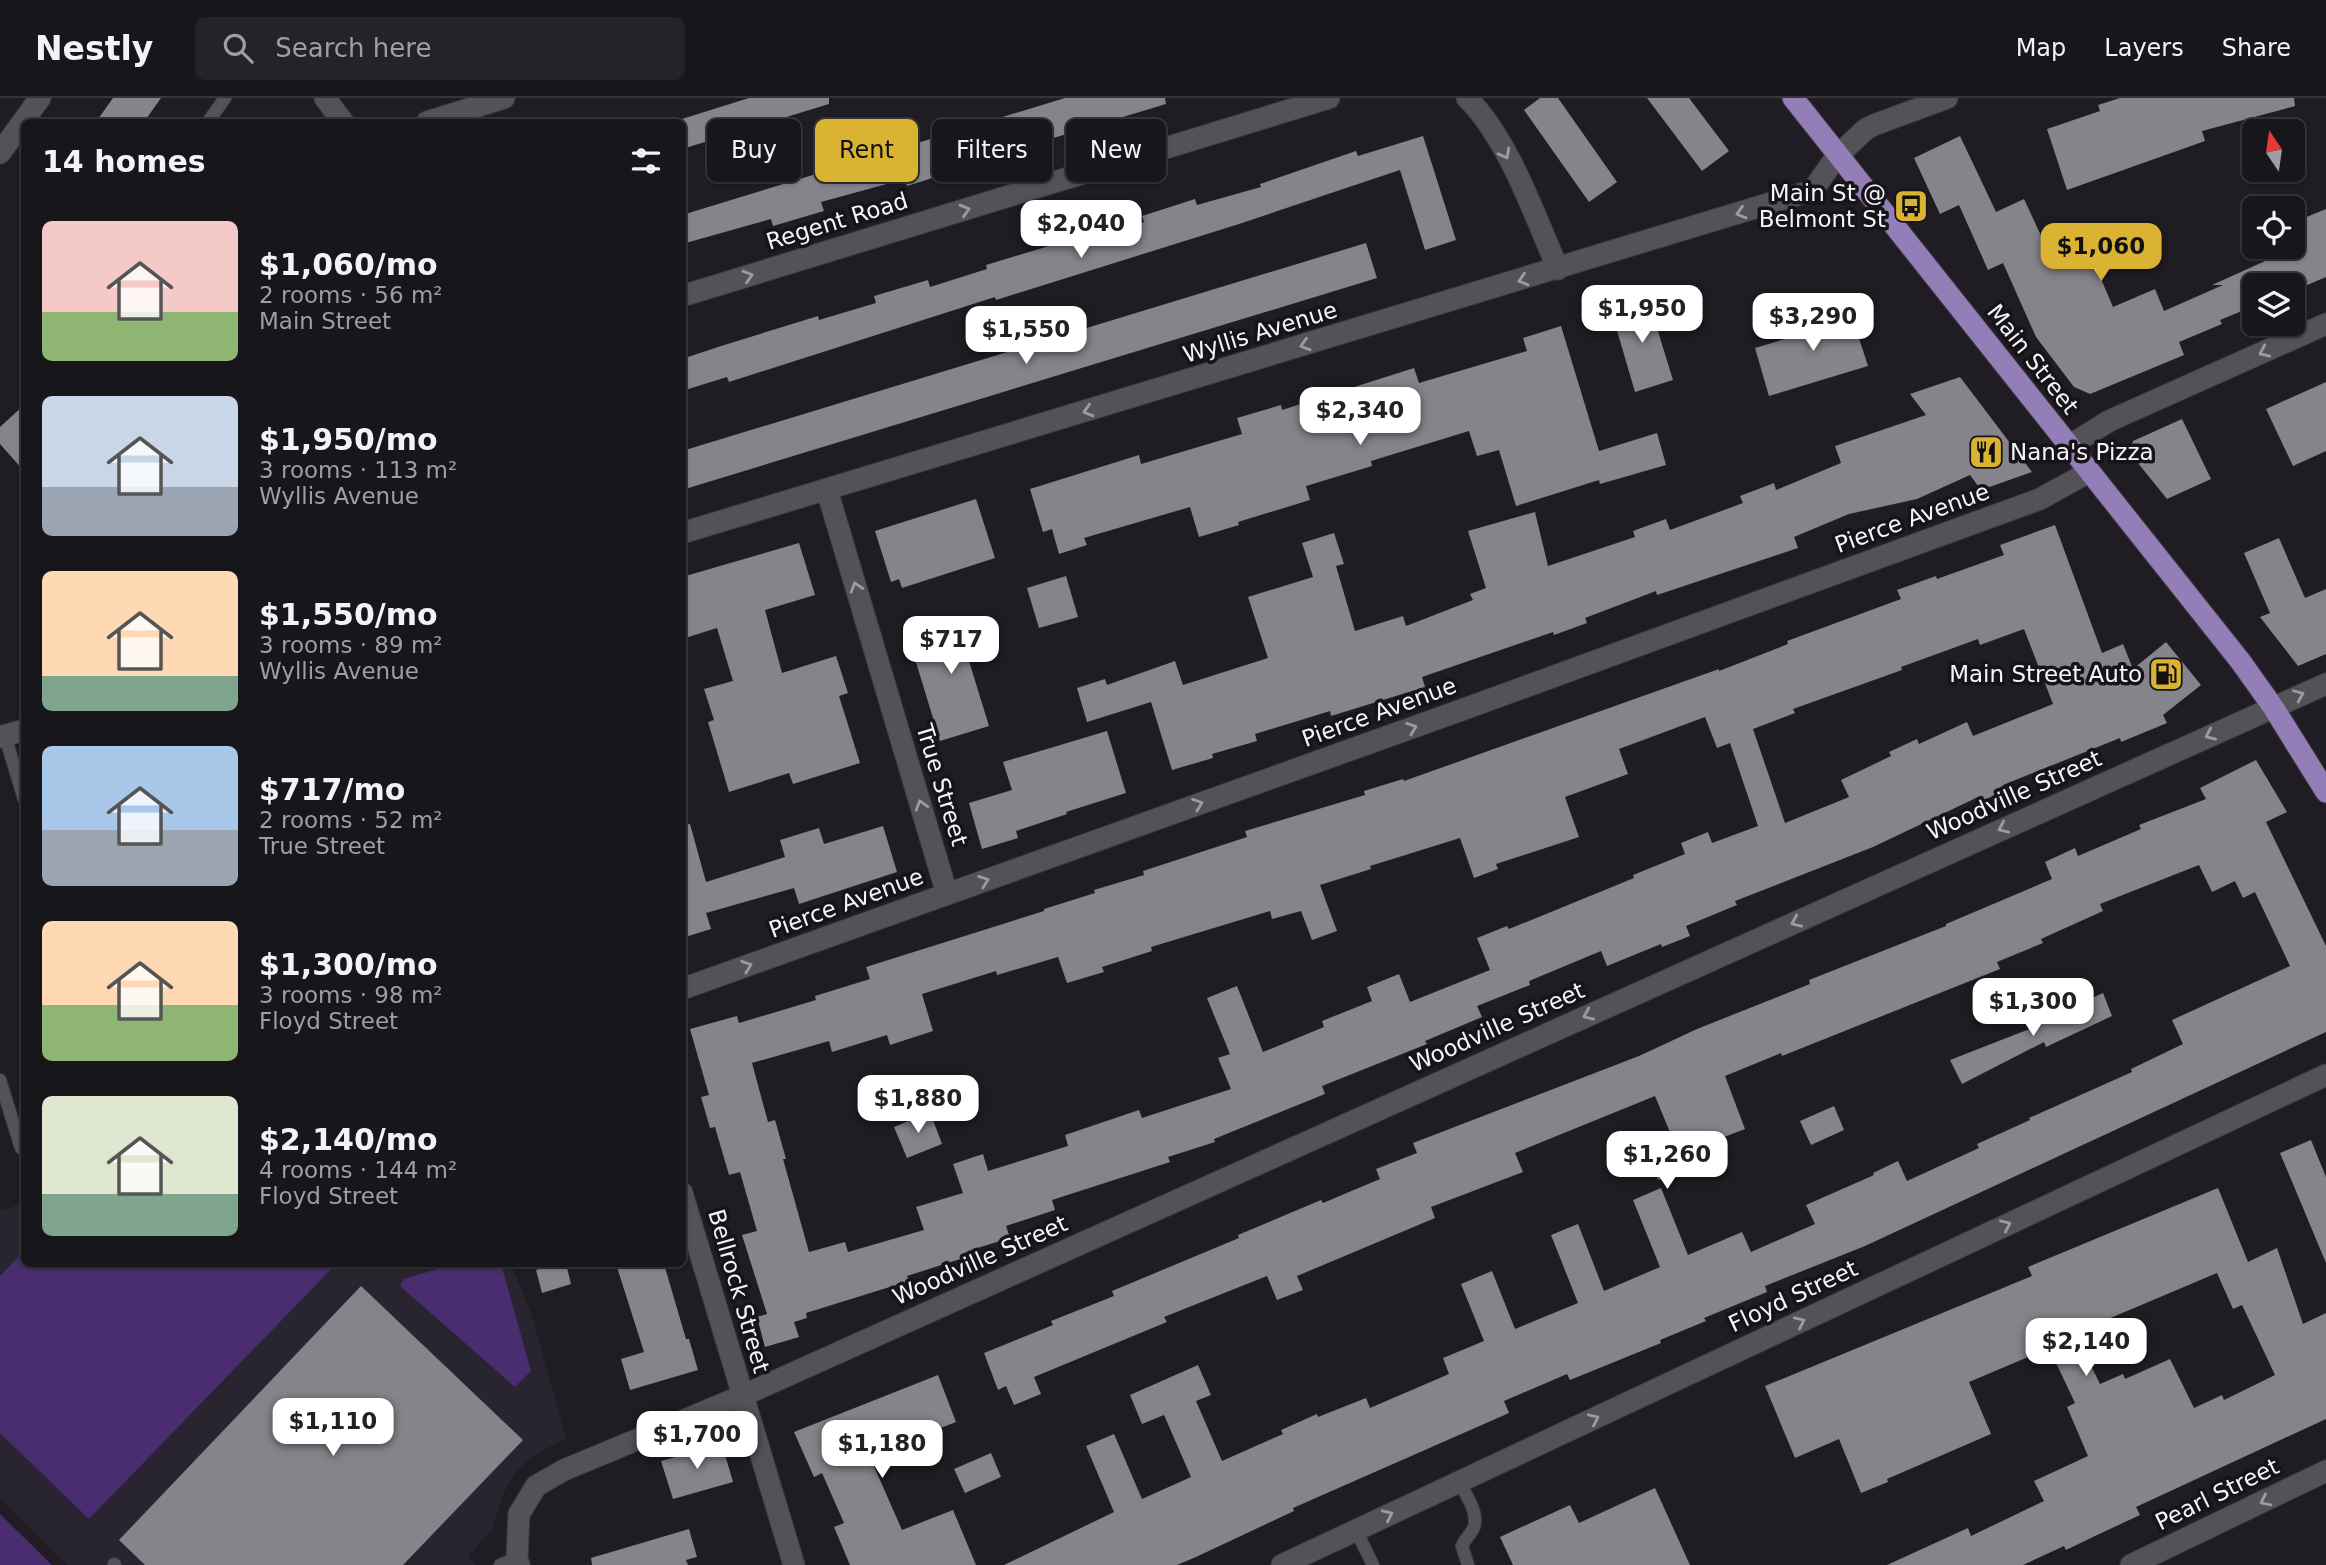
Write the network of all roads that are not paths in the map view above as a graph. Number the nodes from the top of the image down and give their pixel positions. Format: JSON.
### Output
{"nodes":[{"id":1,"x":40,"y":98,"type":"edge"},
{"id":2,"x":225,"y":98,"type":"edge"},
{"id":3,"x":326,"y":98,"type":"edge"},
{"id":4,"x":504,"y":98,"type":"edge"},
{"id":5,"x":1329,"y":98,"type":"edge"},
{"id":6,"x":1467,"y":98,"type":"edge"},
{"id":7,"x":1793,"y":98,"type":"edge"},
{"id":8,"x":1947,"y":98,"type":"edge"},
{"id":9,"x":25,"y":119,"type":"edge"},
{"id":10,"x":210,"y":119,"type":"edge"},
{"id":11,"x":341,"y":119,"type":"edge"},
{"id":12,"x":436,"y":119,"type":"edge"},
{"id":13,"x":21,"y":124,"type":"edge"},
{"id":14,"x":0,"y":153,"type":"edge"},
{"id":15,"x":1838,"y":156,"type":"junction"},
{"id":16,"x":1558,"y":269,"type":"junction"},
{"id":17,"x":686,"y":295,"type":"edge"},
{"id":18,"x":2326,"y":324,"type":"edge"},
{"id":19,"x":2069,"y":446,"type":"junction"},
{"id":20,"x":2089,"y":472,"type":"junction"},
{"id":21,"x":827,"y":490,"type":"junction"},
{"id":22,"x":686,"y":532,"type":"edge"},
{"id":23,"x":2326,"y":684,"type":"edge"},
{"id":24,"x":2273,"y":707,"type":"junction"},
{"id":25,"x":10,"y":734,"type":"edge"},
{"id":26,"x":21,"y":785,"type":"edge"},
{"id":27,"x":2326,"y":792,"type":"edge"},
{"id":28,"x":947,"y":894,"type":"junction"},
{"id":29,"x":686,"y":988,"type":"edge"},
{"id":30,"x":2326,"y":1075,"type":"edge"},
{"id":31,"x":0,"y":1080,"type":"edge"},
{"id":32,"x":21,"y":1148,"type":"dead end"},
{"id":33,"x":686,"y":1207,"type":"edge"},
{"id":34,"x":742,"y":1396,"type":"junction"},
{"id":35,"x":2326,"y":1471,"type":"edge"},
{"id":36,"x":1460,"y":1482,"type":"junction"},
{"id":37,"x":1356,"y":1530,"type":"junction"},
{"id":38,"x":512,"y":1563,"type":"edge"},
{"id":39,"x":794,"y":1565,"type":"edge"},
{"id":40,"x":1282,"y":1565,"type":"edge"},
{"id":41,"x":1373,"y":1565,"type":"edge"},
{"id":42,"x":1468,"y":1565,"type":"edge"},
{"id":43,"x":2131,"y":1565,"type":"edge"}],
"edges":[{"from":1,"to":9,"type":"street"},
{"from":2,"to":10,"type":"lane"},
{"from":3,"to":11,"type":"street"},
{"from":4,"to":12,"type":"street"},
{"from":17,"to":5,"type":"street","name":"Regent Road","one_way":true},
{"from":6,"to":16,"type":"street","one_way":true},
{"from":7,"to":15,"type":"main road","name":"Main Street"},
{"from":8,"to":15,"type":"street","name":"Wyllis Avenue"},
{"from":13,"to":14,"type":"street"},
{"from":15,"to":16,"type":"street","name":"Wyllis Avenue","one_way":true},
{"from":15,"to":19,"type":"main road","name":"Main Street"},
{"from":16,"to":21,"type":"street","name":"Wyllis Avenue","one_way":true},
{"from":18,"to":19,"type":"street","one_way":true},
{"from":19,"to":20,"type":"main road","name":"Main Street"},
{"from":20,"to":24,"type":"main road","name":"Main Street"},
{"from":28,"to":20,"type":"street","name":"Pierce Avenue","one_way":true},
{"from":21,"to":22,"type":"street","name":"Wyllis Avenue"},
{"from":28,"to":21,"type":"street","name":"True Street","one_way":true},
{"from":24,"to":23,"type":"street","name":"Woodville Street","one_way":true},
{"from":24,"to":27,"type":"main road","name":"Main Street"},
{"from":24,"to":34,"type":"street","name":"Woodville Street","one_way":true},
{"from":25,"to":26,"type":"lane"},
{"from":29,"to":28,"type":"street","name":"Pierce Avenue","one_way":true},
{"from":36,"to":30,"type":"street","name":"Floyd Street","one_way":true},
{"from":31,"to":32,"type":"lane"},
{"from":33,"to":34,"type":"street","name":"Bellrock Street"},
{"from":34,"to":38,"type":"street","name":"Woodville Street"},
{"from":34,"to":39,"type":"street","name":"Bellrock Street"},
{"from":35,"to":43,"type":"street","name":"Pearl Street","one_way":true},
{"from":37,"to":36,"type":"street","name":"Floyd Street","one_way":true},
{"from":36,"to":42,"type":"lane"},
{"from":37,"to":40,"type":"street","name":"Floyd Street"},
{"from":37,"to":41,"type":"lane"}]}
